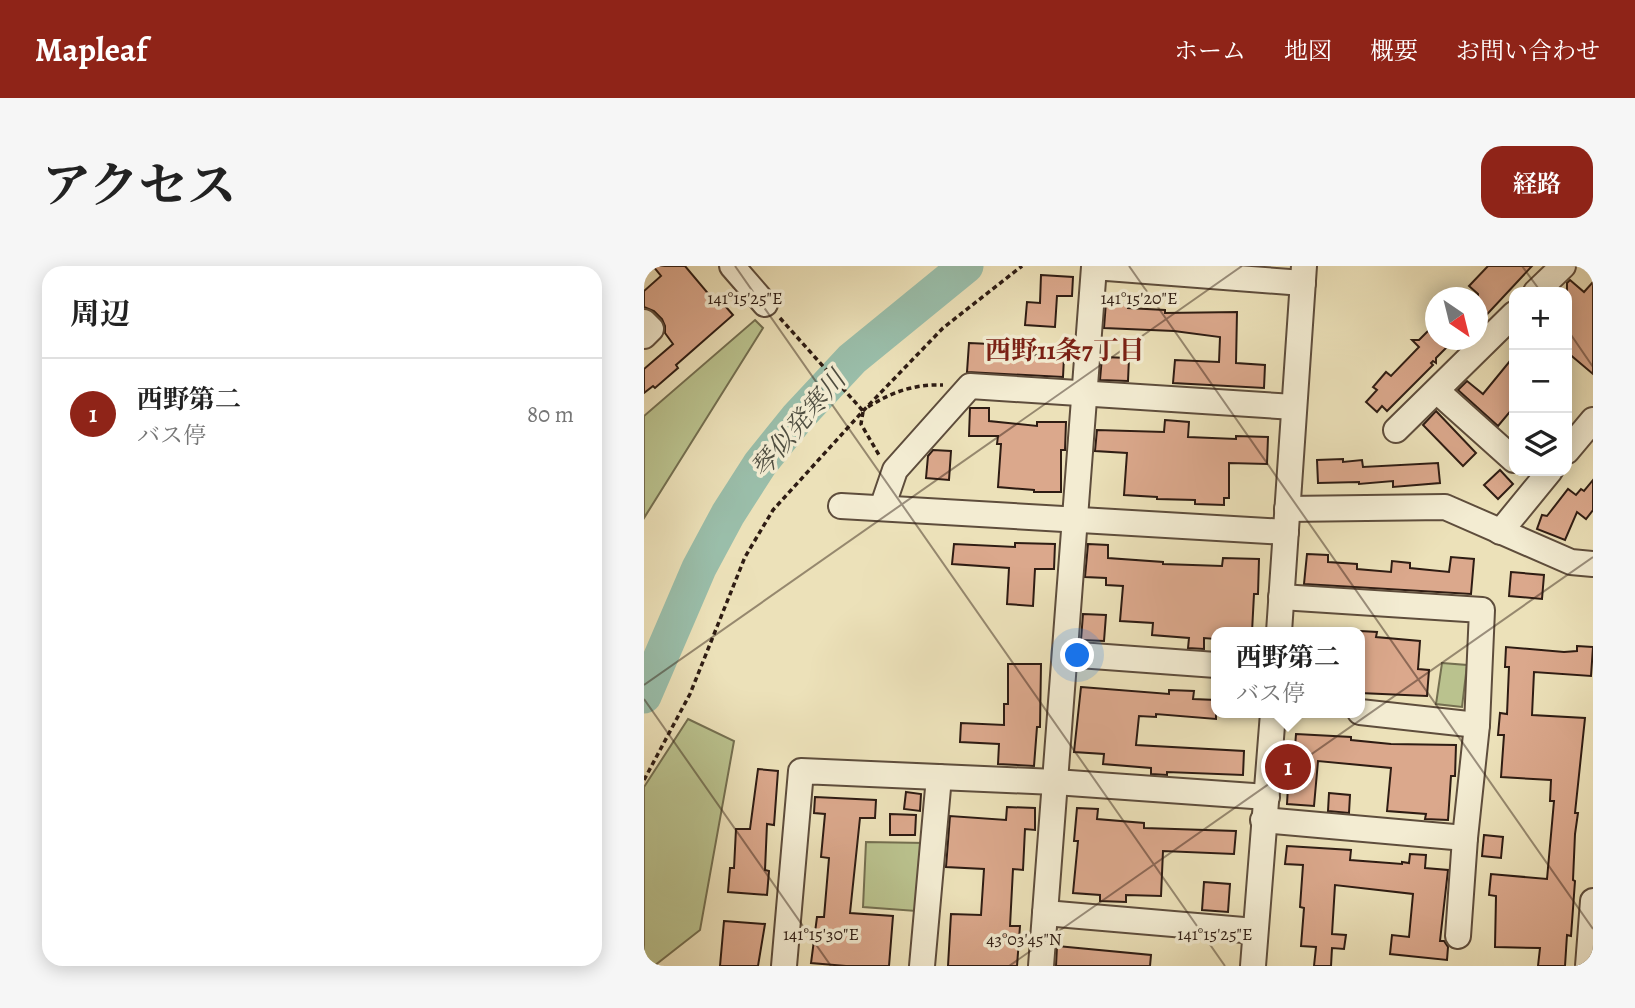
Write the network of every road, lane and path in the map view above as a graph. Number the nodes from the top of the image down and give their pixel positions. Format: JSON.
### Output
{"nodes":[{"id":1,"x":732,"y":266,"type":"edge"},
{"id":2,"x":1022,"y":266,"type":"edge"},
{"id":3,"x":1563,"y":266,"type":"edge"},
{"id":4,"x":1303,"y":274,"type":"edge"},
{"id":5,"x":1541,"y":287,"type":"edge"},
{"id":6,"x":765,"y":304,"type":"dead end"},
{"id":7,"x":1509,"y":319,"type":"edge"},
{"id":8,"x":644,"y":322,"type":"edge"},
{"id":9,"x":788,"y":326,"type":"dead end"},
{"id":10,"x":644,"y":336,"type":"edge"},
{"id":11,"x":970,"y":386,"type":"junction"},
{"id":12,"x":1437,"y":391,"type":"junction"},
{"id":13,"x":1085,"y":395,"type":"junction"},
{"id":14,"x":1294,"y":407,"type":"junction"},
{"id":15,"x":863,"y":411,"type":"junction"},
{"id":16,"x":1593,"y":420,"type":"edge"},
{"id":17,"x":1396,"y":430,"type":"dead end"},
{"id":18,"x":1572,"y":445,"type":"edge"},
{"id":19,"x":1509,"y":456,"type":"edge"},
{"id":20,"x":895,"y":470,"type":"junction"},
{"id":21,"x":1538,"y":476,"type":"edge"},
{"id":22,"x":841,"y":506,"type":"dead end"},
{"id":23,"x":882,"y":508,"type":"junction"},
{"id":24,"x":1076,"y":519,"type":"junction"},
{"id":25,"x":1286,"y":521,"type":"junction"},
{"id":26,"x":1500,"y":532,"type":"junction"},
{"id":27,"x":1593,"y":564,"type":"edge"},
{"id":28,"x":1281,"y":597,"type":"junction"},
{"id":29,"x":1279,"y":627,"type":"edge"},
{"id":30,"x":1065,"y":654,"type":"junction"},
{"id":31,"x":1211,"y":665,"type":"edge"},
{"id":32,"x":1365,"y":713,"type":"edge"},
{"id":33,"x":1273,"y":718,"type":"edge"},
{"id":34,"x":1477,"y":725,"type":"junction"},
{"id":35,"x":939,"y":777,"type":"junction"},
{"id":36,"x":644,"y":780,"type":"edge"},
{"id":37,"x":1055,"y":782,"type":"junction"},
{"id":38,"x":1265,"y":809,"type":"junction"},
{"id":39,"x":1465,"y":838,"type":"junction"},
{"id":40,"x":1593,"y":901,"type":"edge"},
{"id":41,"x":1045,"y":913,"type":"junction"},
{"id":42,"x":1255,"y":931,"type":"junction"},
{"id":43,"x":1458,"y":936,"type":"dead end"},
{"id":44,"x":1590,"y":960,"type":"edge"},
{"id":45,"x":784,"y":966,"type":"edge"},
{"id":46,"x":922,"y":966,"type":"edge"},
{"id":47,"x":1041,"y":966,"type":"edge"},
{"id":48,"x":1252,"y":966,"type":"edge"}],
"edges":[{"from":1,"to":6,"type":"street"},
{"from":2,"to":15,"type":"path"},
{"from":3,"to":5,"type":"street"},
{"from":4,"to":13,"type":"street"},
{"from":4,"to":14,"type":"street"},
{"from":7,"to":12,"type":"street"},
{"from":8,"to":10,"type":"street"},
{"from":9,"to":15,"type":"path"},
{"from":11,"to":13,"type":"street"},
{"from":11,"to":15,"type":"path"},
{"from":11,"to":20,"type":"street"},
{"from":12,"to":17,"type":"street"},
{"from":12,"to":19,"type":"street"},
{"from":13,"to":14,"type":"street"},
{"from":13,"to":24,"type":"street"},
{"from":14,"to":25,"type":"street"},
{"from":15,"to":20,"type":"path"},
{"from":15,"to":36,"type":"path"},
{"from":16,"to":18,"type":"street"},
{"from":20,"to":23,"type":"street"},
{"from":21,"to":26,"type":"street"},
{"from":22,"to":23,"type":"street"},
{"from":23,"to":24,"type":"street"},
{"from":24,"to":25,"type":"street"},
{"from":24,"to":30,"type":"street"},
{"from":25,"to":26,"type":"street"},
{"from":25,"to":28,"type":"street"},
{"from":26,"to":27,"type":"street"},
{"from":28,"to":29,"type":"street"},
{"from":28,"to":34,"type":"street"},
{"from":30,"to":31,"type":"street"},
{"from":30,"to":37,"type":"street"},
{"from":32,"to":34,"type":"street"},
{"from":33,"to":38,"type":"street"},
{"from":34,"to":39,"type":"street"},
{"from":35,"to":37,"type":"street"},
{"from":35,"to":45,"type":"street"},
{"from":35,"to":46,"type":"street"},
{"from":37,"to":38,"type":"street"},
{"from":37,"to":41,"type":"street"},
{"from":38,"to":39,"type":"street"},
{"from":38,"to":42,"type":"street"},
{"from":39,"to":43,"type":"street"},
{"from":40,"to":44,"type":"street"},
{"from":41,"to":42,"type":"street"},
{"from":41,"to":47,"type":"street"},
{"from":42,"to":48,"type":"street"}]}
